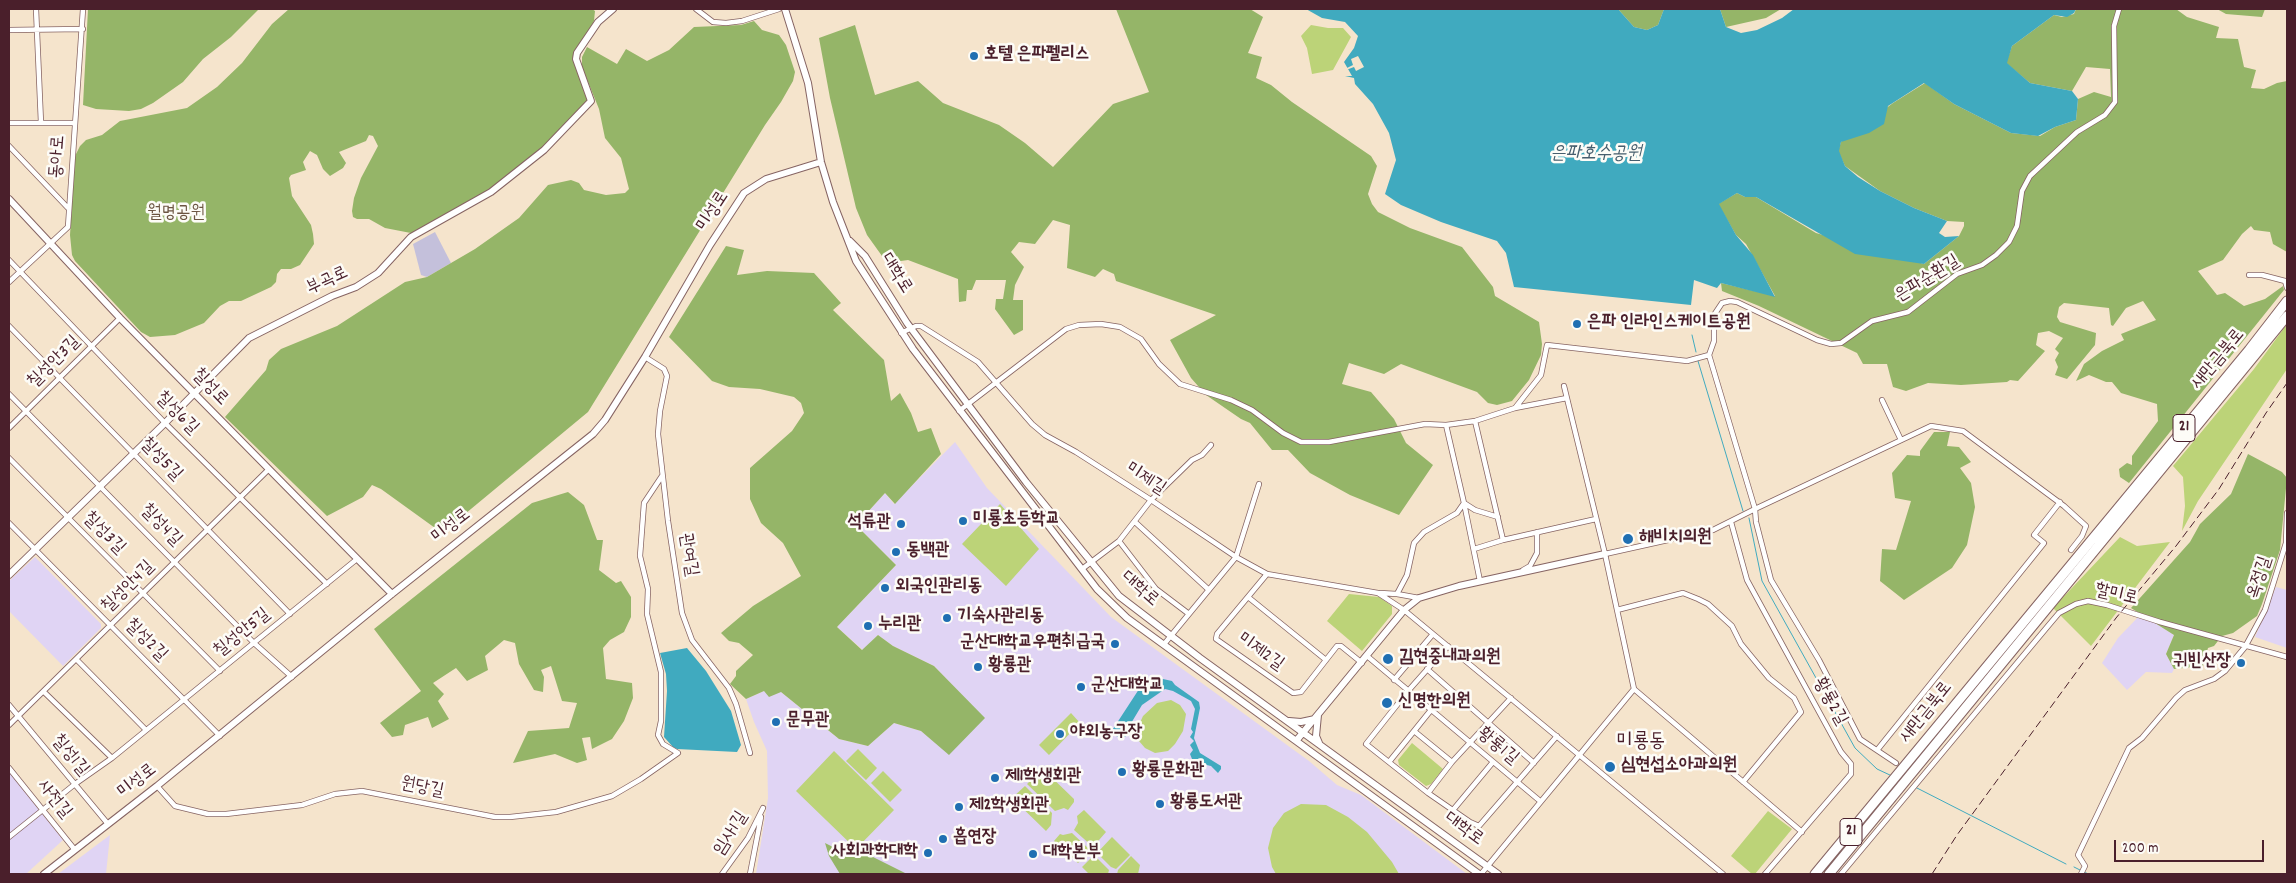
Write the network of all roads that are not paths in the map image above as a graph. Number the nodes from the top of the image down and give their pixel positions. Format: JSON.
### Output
{"nodes":[{"id":1,"x":36,"y":9,"type":"edge"},
{"id":2,"x":84,"y":9,"type":"edge"},
{"id":3,"x":613,"y":9,"type":"edge"},
{"id":4,"x":696,"y":9,"type":"edge"},
{"id":5,"x":780,"y":9,"type":"edge"},
{"id":6,"x":785,"y":9,"type":"edge"},
{"id":7,"x":2119,"y":9,"type":"edge"},
{"id":8,"x":37,"y":28,"type":"junction"},
{"id":9,"x":83,"y":29,"type":"junction"},
{"id":10,"x":9,"y":30,"type":"edge"},
{"id":11,"x":41,"y":122,"type":"junction"},
{"id":12,"x":75,"y":123,"type":"junction"},
{"id":13,"x":9,"y":124,"type":"edge"},
{"id":14,"x":9,"y":146,"type":"edge"},
{"id":15,"x":821,"y":162,"type":"junction"},
{"id":16,"x":9,"y":199,"type":"edge"},
{"id":17,"x":68,"y":208,"type":"junction"},
{"id":18,"x":849,"y":240,"type":"junction"},
{"id":19,"x":50,"y":244,"type":"junction"},
{"id":20,"x":9,"y":260,"type":"edge"},
{"id":21,"x":20,"y":272,"type":"junction"},
{"id":22,"x":2249,"y":275,"type":"dead end"},
{"id":23,"x":9,"y":282,"type":"edge"},
{"id":24,"x":2287,"y":288,"type":"edge"},
{"id":25,"x":2287,"y":301,"type":"edge"},
{"id":26,"x":2287,"y":316,"type":"edge"},
{"id":27,"x":120,"y":318,"type":"junction"},
{"id":28,"x":9,"y":326,"type":"edge"},
{"id":29,"x":910,"y":328,"type":"junction"},
{"id":30,"x":901,"y":333,"type":"junction"},
{"id":31,"x":92,"y":346,"type":"junction"},
{"id":32,"x":1709,"y":355,"type":"junction"},
{"id":33,"x":645,"y":357,"type":"junction"},
{"id":34,"x":59,"y":379,"type":"junction"},
{"id":35,"x":997,"y":382,"type":"junction"},
{"id":36,"x":1564,"y":386,"type":"dead end"},
{"id":37,"x":9,"y":394,"type":"edge"},
{"id":38,"x":194,"y":394,"type":"junction"},
{"id":39,"x":1567,"y":398,"type":"junction"},
{"id":40,"x":1882,"y":400,"type":"dead end"},
{"id":41,"x":968,"y":404,"type":"junction"},
{"id":42,"x":1515,"y":408,"type":"junction"},
{"id":43,"x":959,"y":411,"type":"junction"},
{"id":44,"x":26,"y":412,"type":"junction"},
{"id":45,"x":1474,"y":421,"type":"junction"},
{"id":46,"x":165,"y":423,"type":"junction"},
{"id":47,"x":1446,"y":425,"type":"junction"},
{"id":48,"x":9,"y":428,"type":"edge"},
{"id":49,"x":1901,"y":440,"type":"junction"},
{"id":50,"x":1211,"y":445,"type":"dead end"},
{"id":51,"x":134,"y":453,"type":"junction"},
{"id":52,"x":9,"y":458,"type":"edge"},
{"id":53,"x":268,"y":470,"type":"junction"},
{"id":54,"x":662,"y":476,"type":"junction"},
{"id":55,"x":1259,"y":484,"type":"dead end"},
{"id":56,"x":100,"y":486,"type":"junction"},
{"id":57,"x":241,"y":497,"type":"junction"},
{"id":58,"x":1152,"y":500,"type":"junction"},
{"id":59,"x":2060,"y":502,"type":"junction"},
{"id":60,"x":1464,"y":503,"type":"junction"},
{"id":61,"x":1755,"y":510,"type":"junction"},
{"id":62,"x":2287,"y":513,"type":"edge"},
{"id":63,"x":1498,"y":517,"type":"junction"},
{"id":64,"x":68,"y":518,"type":"junction"},
{"id":65,"x":1596,"y":518,"type":"junction"},
{"id":66,"x":1135,"y":522,"type":"junction"},
{"id":67,"x":1731,"y":522,"type":"junction"},
{"id":68,"x":9,"y":523,"type":"edge"},
{"id":69,"x":208,"y":530,"type":"junction"},
{"id":70,"x":1537,"y":532,"type":"junction"},
{"id":71,"x":1503,"y":540,"type":"junction"},
{"id":72,"x":1118,"y":541,"type":"junction"},
{"id":73,"x":35,"y":549,"type":"junction"},
{"id":74,"x":1474,"y":549,"type":"junction"},
{"id":75,"x":2075,"y":551,"type":"junction"},
{"id":76,"x":1605,"y":554,"type":"junction"},
{"id":77,"x":1236,"y":557,"type":"junction"},
{"id":78,"x":358,"y":559,"type":"junction"},
{"id":79,"x":175,"y":562,"type":"junction"},
{"id":80,"x":1090,"y":562,"type":"junction"},
{"id":81,"x":1082,"y":569,"type":"junction"},
{"id":82,"x":1520,"y":572,"type":"junction"},
{"id":83,"x":1267,"y":574,"type":"junction"},
{"id":84,"x":9,"y":575,"type":"edge"},
{"id":85,"x":1480,"y":581,"type":"junction"},
{"id":86,"x":327,"y":584,"type":"junction"},
{"id":87,"x":1209,"y":590,"type":"junction"},
{"id":88,"x":1378,"y":593,"type":"junction"},
{"id":89,"x":143,"y":594,"type":"junction"},
{"id":90,"x":392,"y":594,"type":"junction"},
{"id":91,"x":1398,"y":594,"type":"junction"},
{"id":92,"x":1248,"y":597,"type":"junction"},
{"id":93,"x":1419,"y":598,"type":"junction"},
{"id":94,"x":1404,"y":610,"type":"junction"},
{"id":95,"x":1618,"y":610,"type":"junction"},
{"id":96,"x":290,"y":614,"type":"junction"},
{"id":97,"x":1189,"y":614,"type":"junction"},
{"id":98,"x":111,"y":626,"type":"junction"},
{"id":99,"x":1433,"y":634,"type":"junction"},
{"id":100,"x":1171,"y":636,"type":"junction"},
{"id":101,"x":254,"y":643,"type":"junction"},
{"id":102,"x":1165,"y":644,"type":"junction"},
{"id":103,"x":1448,"y":646,"type":"junction"},
{"id":104,"x":2245,"y":647,"type":"junction"},
{"id":105,"x":1367,"y":656,"type":"junction"},
{"id":106,"x":2287,"y":657,"type":"edge"},
{"id":107,"x":76,"y":660,"type":"junction"},
{"id":108,"x":1326,"y":660,"type":"junction"},
{"id":109,"x":1362,"y":663,"type":"junction"},
{"id":110,"x":1427,"y":669,"type":"junction"},
{"id":111,"x":220,"y":671,"type":"junction"},
{"id":112,"x":292,"y":677,"type":"junction"},
{"id":113,"x":1394,"y":680,"type":"junction"},
{"id":114,"x":1634,"y":689,"type":"junction"},
{"id":115,"x":1408,"y":691,"type":"junction"},
{"id":116,"x":44,"y":692,"type":"junction"},
{"id":117,"x":1511,"y":698,"type":"junction"},
{"id":118,"x":184,"y":700,"type":"junction"},
{"id":119,"x":9,"y":705,"type":"edge"},
{"id":120,"x":1431,"y":710,"type":"junction"},
{"id":121,"x":18,"y":717,"type":"junction"},
{"id":122,"x":1316,"y":717,"type":"junction"},
{"id":123,"x":1286,"y":720,"type":"junction"},
{"id":124,"x":1487,"y":722,"type":"junction"},
{"id":125,"x":9,"y":725,"type":"edge"},
{"id":126,"x":146,"y":730,"type":"junction"},
{"id":127,"x":1414,"y":731,"type":"junction"},
{"id":128,"x":1303,"y":732,"type":"junction"},
{"id":129,"x":220,"y":736,"type":"junction"},
{"id":130,"x":1557,"y":736,"type":"junction"},
{"id":131,"x":1296,"y":741,"type":"junction"},
{"id":132,"x":1470,"y":743,"type":"junction"},
{"id":133,"x":1320,"y":745,"type":"junction"},
{"id":134,"x":1878,"y":749,"type":"junction"},
{"id":135,"x":750,"y":753,"type":"dead end"},
{"id":136,"x":1579,"y":755,"type":"junction"},
{"id":137,"x":112,"y":758,"type":"junction"},
{"id":138,"x":1389,"y":762,"type":"junction"},
{"id":139,"x":1452,"y":762,"type":"junction"},
{"id":140,"x":1493,"y":762,"type":"junction"},
{"id":141,"x":1534,"y":763,"type":"junction"},
{"id":142,"x":1900,"y":765,"type":"junction"},
{"id":143,"x":9,"y":768,"type":"edge"},
{"id":144,"x":1517,"y":781,"type":"junction"},
{"id":145,"x":1743,"y":782,"type":"junction"},
{"id":146,"x":75,"y":784,"type":"junction"},
{"id":147,"x":158,"y":786,"type":"junction"},
{"id":148,"x":1428,"y":793,"type":"junction"},
{"id":149,"x":1540,"y":801,"type":"junction"},
{"id":150,"x":1872,"y":806,"type":"junction"},
{"id":151,"x":42,"y":809,"type":"junction"},
{"id":152,"x":1453,"y":810,"type":"junction"},
{"id":153,"x":108,"y":824,"type":"junction"},
{"id":154,"x":9,"y":828,"type":"edge"},
{"id":155,"x":1802,"y":832,"type":"junction"},
{"id":156,"x":11,"y":835,"type":"edge"},
{"id":157,"x":75,"y":850,"type":"junction"},
{"id":158,"x":1487,"y":866,"type":"junction"},
{"id":159,"x":44,"y":874,"type":"edge"},
{"id":160,"x":722,"y":874,"type":"edge"},
{"id":161,"x":750,"y":874,"type":"edge"},
{"id":162,"x":1480,"y":874,"type":"edge"},
{"id":163,"x":1498,"y":874,"type":"edge"},
{"id":164,"x":1723,"y":874,"type":"edge"},
{"id":165,"x":1765,"y":874,"type":"edge"},
{"id":166,"x":1811,"y":874,"type":"edge"},
{"id":167,"x":1816,"y":874,"type":"edge"},
{"id":168,"x":1829,"y":874,"type":"edge"},
{"id":169,"x":1841,"y":874,"type":"edge"},
{"id":170,"x":2081,"y":874,"type":"edge"}],
"edges":[{"from":1,"to":8,"type":"street"},
{"from":2,"to":9,"type":"street","name":"동아로"},
{"from":3,"to":38,"type":"street","name":"부곡로"},
{"from":4,"to":5,"type":"street"},
{"from":6,"to":15,"type":"street","name":"대학로"},
{"from":7,"to":32,"type":"street","name":"은파순환길"},
{"from":8,"to":9,"type":"street"},
{"from":8,"to":10,"type":"street"},
{"from":8,"to":11,"type":"street"},
{"from":9,"to":12,"type":"street","name":"동아로"},
{"from":11,"to":12,"type":"street"},
{"from":11,"to":13,"type":"street"},
{"from":12,"to":17,"type":"street","name":"동아로"},
{"from":14,"to":17,"type":"street"},
{"from":15,"to":18,"type":"street","name":"대학로"},
{"from":15,"to":33,"type":"street","name":"미성로"},
{"from":16,"to":19,"type":"street","name":"칠성로"},
{"from":17,"to":19,"type":"street","name":"동아로"},
{"from":18,"to":29,"type":"street","name":"대학로"},
{"from":18,"to":30,"type":"street","name":"대학로"},
{"from":19,"to":21,"type":"street","name":"동아로"},
{"from":19,"to":27,"type":"street","name":"칠성로"},
{"from":20,"to":21,"type":"street","name":"칠성6길"},
{"from":21,"to":23,"type":"street","name":"동아로"},
{"from":21,"to":31,"type":"street","name":"칠성6길"},
{"from":22,"to":24,"type":"street"},
{"from":25,"to":75,"type":"highway","name":"새만금북로","number":"21"},
{"from":26,"to":168,"type":"highway","name":"새만금북로","number":"21"},
{"from":27,"to":31,"type":"street","name":"칠성안3길"},
{"from":27,"to":38,"type":"street","name":"칠성로"},
{"from":28,"to":34,"type":"street","name":"칠성5길"},
{"from":29,"to":30,"type":"street"},
{"from":29,"to":35,"type":"street","name":"미제길"},
{"from":29,"to":41,"type":"street","name":"대학로"},
{"from":30,"to":43,"type":"street","name":"대학로"},
{"from":31,"to":34,"type":"street","name":"칠성안3길"},
{"from":31,"to":46,"type":"street","name":"칠성6길"},
{"from":32,"to":42,"type":"street"},
{"from":32,"to":61,"type":"street"},
{"from":33,"to":54,"type":"street","name":"관여길"},
{"from":33,"to":90,"type":"street","name":"미성로"},
{"from":34,"to":44,"type":"street","name":"칠성안3길"},
{"from":34,"to":51,"type":"street","name":"칠성5길"},
{"from":35,"to":41,"type":"street"},
{"from":35,"to":47,"type":"street"},
{"from":35,"to":58,"type":"street","name":"미제길"},
{"from":36,"to":39,"type":"street"},
{"from":37,"to":44,"type":"street","name":"칠성4길"},
{"from":38,"to":46,"type":"street","name":"부곡로"},
{"from":38,"to":53,"type":"street","name":"칠성로"},
{"from":39,"to":42,"type":"street"},
{"from":39,"to":65,"type":"street"},
{"from":40,"to":49,"type":"street"},
{"from":41,"to":43,"type":"street"},
{"from":41,"to":80,"type":"street","name":"대학로"},
{"from":42,"to":45,"type":"street"},
{"from":43,"to":81,"type":"street","name":"대학로"},
{"from":44,"to":48,"type":"street","name":"칠성안3길"},
{"from":44,"to":56,"type":"street","name":"칠성4길"},
{"from":45,"to":47,"type":"street"},
{"from":45,"to":63,"type":"street"},
{"from":46,"to":51,"type":"street","name":"부곡로"},
{"from":46,"to":57,"type":"street","name":"칠성6길"},
{"from":47,"to":60,"type":"street"},
{"from":49,"to":59,"type":"street"},
{"from":49,"to":61,"type":"street"},
{"from":50,"to":58,"type":"street"},
{"from":51,"to":56,"type":"street","name":"부곡로"},
{"from":51,"to":69,"type":"street","name":"칠성5길"},
{"from":52,"to":64,"type":"street","name":"칠성3길"},
{"from":53,"to":57,"type":"street","name":"칠성안4길"},
{"from":53,"to":78,"type":"street","name":"칠성로"},
{"from":54,"to":135,"type":"street","name":"관여길"},
{"from":54,"to":147,"type":"street","name":"원당길"},
{"from":55,"to":77,"type":"street"},
{"from":56,"to":64,"type":"street","name":"부곡로"},
{"from":56,"to":79,"type":"street","name":"칠성4길"},
{"from":57,"to":69,"type":"street","name":"칠성안4길"},
{"from":57,"to":86,"type":"street","name":"칠성6길"},
{"from":58,"to":66,"type":"street"},
{"from":58,"to":77,"type":"street","name":"미제길"},
{"from":59,"to":75,"type":"street"},
{"from":59,"to":134,"type":"street"},
{"from":60,"to":63,"type":"street"},
{"from":60,"to":74,"type":"street"},
{"from":60,"to":91,"type":"street"},
{"from":61,"to":67,"type":"street"},
{"from":61,"to":134,"type":"street"},
{"from":62,"to":104,"type":"street","name":"옥정길"},
{"from":63,"to":71,"type":"street"},
{"from":64,"to":73,"type":"street","name":"부곡로"},
{"from":64,"to":89,"type":"street","name":"칠성3길"},
{"from":65,"to":70,"type":"street"},
{"from":65,"to":76,"type":"street"},
{"from":66,"to":72,"type":"street"},
{"from":66,"to":87,"type":"street"},
{"from":67,"to":76,"type":"street"},
{"from":67,"to":155,"type":"street","name":"황룡2길"},
{"from":68,"to":73,"type":"street","name":"칠성2길"},
{"from":69,"to":79,"type":"street","name":"칠성안4길"},
{"from":69,"to":96,"type":"street","name":"칠성5길"},
{"from":70,"to":71,"type":"street"},
{"from":70,"to":82,"type":"street"},
{"from":71,"to":74,"type":"street"},
{"from":72,"to":80,"type":"street"},
{"from":72,"to":97,"type":"street"},
{"from":73,"to":84,"type":"street","name":"부곡로"},
{"from":73,"to":98,"type":"street","name":"칠성2길"},
{"from":74,"to":85,"type":"street"},
{"from":75,"to":142,"type":"highway","name":"새만금북로","number":"21"},
{"from":76,"to":82,"type":"street"},
{"from":76,"to":95,"type":"street"},
{"from":77,"to":83,"type":"street","name":"미제길"},
{"from":77,"to":87,"type":"street"},
{"from":78,"to":86,"type":"street","name":"칠성안5길"},
{"from":78,"to":90,"type":"street","name":"칠성로"},
{"from":79,"to":89,"type":"street","name":"칠성안4길"},
{"from":79,"to":101,"type":"street","name":"칠성4길"},
{"from":80,"to":81,"type":"street"},
{"from":80,"to":100,"type":"street","name":"대학로"},
{"from":81,"to":102,"type":"street","name":"대학로"},
{"from":82,"to":85,"type":"street"},
{"from":83,"to":88,"type":"street","name":"미제길"},
{"from":83,"to":92,"type":"street","name":"미제2길"},
{"from":85,"to":93,"type":"street"},
{"from":86,"to":96,"type":"street","name":"칠성안5길"},
{"from":87,"to":97,"type":"street"},
{"from":88,"to":91,"type":"street"},
{"from":88,"to":94,"type":"street","name":"미제길"},
{"from":89,"to":98,"type":"street","name":"칠성안4길"},
{"from":89,"to":111,"type":"street","name":"칠성3길"},
{"from":90,"to":112,"type":"street","name":"미성로"},
{"from":91,"to":93,"type":"street"},
{"from":92,"to":108,"type":"street","name":"미제2길"},
{"from":92,"to":108,"type":"street","name":"미제2길"},
{"from":93,"to":94,"type":"street"},
{"from":94,"to":99,"type":"street"},
{"from":94,"to":105,"type":"street"},
{"from":95,"to":114,"type":"street"},
{"from":95,"to":145,"type":"street"},
{"from":96,"to":101,"type":"street","name":"칠성안5길"},
{"from":97,"to":100,"type":"street"},
{"from":98,"to":107,"type":"street","name":"칠성안4길"},
{"from":98,"to":118,"type":"street","name":"칠성2길"},
{"from":99,"to":103,"type":"street"},
{"from":99,"to":113,"type":"street"},
{"from":100,"to":102,"type":"street"},
{"from":100,"to":123,"type":"street","name":"대학로"},
{"from":101,"to":111,"type":"street","name":"칠성안5길"},
{"from":101,"to":112,"type":"street","name":"칠성4길"},
{"from":102,"to":131,"type":"street","name":"대학로"},
{"from":103,"to":110,"type":"street"},
{"from":103,"to":117,"type":"street"},
{"from":104,"to":106,"type":"street","name":"할미로"},
{"from":104,"to":169,"type":"street","name":"할미로"},
{"from":104,"to":170,"type":"street","name":"옥정길"},
{"from":105,"to":109,"type":"street"},
{"from":105,"to":113,"type":"street","name":"황룡1길"},
{"from":107,"to":116,"type":"street","name":"칠성안4길"},
{"from":107,"to":126,"type":"street"},
{"from":108,"to":109,"type":"street","name":"미제2길"},
{"from":109,"to":122,"type":"street"},
{"from":110,"to":115,"type":"street"},
{"from":110,"to":124,"type":"street"},
{"from":111,"to":118,"type":"street","name":"칠성안5길"},
{"from":112,"to":129,"type":"street","name":"미성로"},
{"from":113,"to":115,"type":"street","name":"황룡1길"},
{"from":114,"to":136,"type":"street"},
{"from":114,"to":145,"type":"street"},
{"from":115,"to":120,"type":"street","name":"황룡1길"},
{"from":115,"to":138,"type":"street"},
{"from":116,"to":121,"type":"street","name":"칠성안4길"},
{"from":116,"to":137,"type":"street"},
{"from":117,"to":124,"type":"street"},
{"from":117,"to":130,"type":"street"},
{"from":118,"to":126,"type":"street","name":"칠성안5길"},
{"from":118,"to":129,"type":"street","name":"칠성2길"},
{"from":119,"to":121,"type":"street","name":"칠성1길"},
{"from":120,"to":127,"type":"street"},
{"from":120,"to":132,"type":"street","name":"황룡1길"},
{"from":121,"to":125,"type":"street","name":"칠성안4길"},
{"from":121,"to":146,"type":"street","name":"칠성1길"},
{"from":122,"to":123,"type":"street"},
{"from":122,"to":128,"type":"street"},
{"from":122,"to":133,"type":"street"},
{"from":123,"to":128,"type":"street","name":"대학로"},
{"from":124,"to":132,"type":"street"},
{"from":124,"to":141,"type":"street"},
{"from":126,"to":137,"type":"street","name":"칠성안5길"},
{"from":127,"to":138,"type":"street"},
{"from":127,"to":139,"type":"street"},
{"from":128,"to":131,"type":"street"},
{"from":128,"to":133,"type":"street","name":"대학로"},
{"from":129,"to":147,"type":"street","name":"미성로"},
{"from":130,"to":136,"type":"street"},
{"from":130,"to":141,"type":"street"},
{"from":131,"to":162,"type":"street","name":"대학로"},
{"from":132,"to":139,"type":"street"},
{"from":132,"to":140,"type":"street","name":"황룡1길"},
{"from":133,"to":158,"type":"street","name":"대학로"},
{"from":134,"to":142,"type":"street"},
{"from":136,"to":149,"type":"street"},
{"from":136,"to":164,"type":"street"},
{"from":137,"to":146,"type":"street","name":"칠성안5길"},
{"from":138,"to":148,"type":"street"},
{"from":139,"to":148,"type":"street"},
{"from":140,"to":144,"type":"street","name":"황룡1길"},
{"from":140,"to":152,"type":"street"},
{"from":141,"to":144,"type":"street"},
{"from":142,"to":150,"type":"highway","name":"새만금북로","number":"21"},
{"from":143,"to":151,"type":"street","name":"사전길"},
{"from":144,"to":149,"type":"street","name":"황룡1길"},
{"from":144,"to":152,"type":"street"},
{"from":145,"to":155,"type":"street"},
{"from":146,"to":151,"type":"street","name":"칠성안5길"},
{"from":146,"to":153,"type":"street","name":"칠성1길"},
{"from":147,"to":153,"type":"street","name":"미성로"},
{"from":148,"to":152,"type":"street"},
{"from":149,"to":158,"type":"street"},
{"from":150,"to":166,"type":"highway"},
{"from":150,"to":167,"type":"highway","name":"새만금북로","number":"21"},
{"from":151,"to":156,"type":"street","name":"칠성안5길"},
{"from":151,"to":157,"type":"street","name":"사전길"},
{"from":153,"to":157,"type":"street","name":"미성로"},
{"from":154,"to":156,"type":"street"},
{"from":155,"to":165,"type":"street","name":"황룡2길"},
{"from":157,"to":159,"type":"street","name":"미성로"},
{"from":158,"to":162,"type":"street"},
{"from":158,"to":163,"type":"street","name":"대학로"},
{"from":160,"to":161,"type":"street","name":"임사1길"}]}
